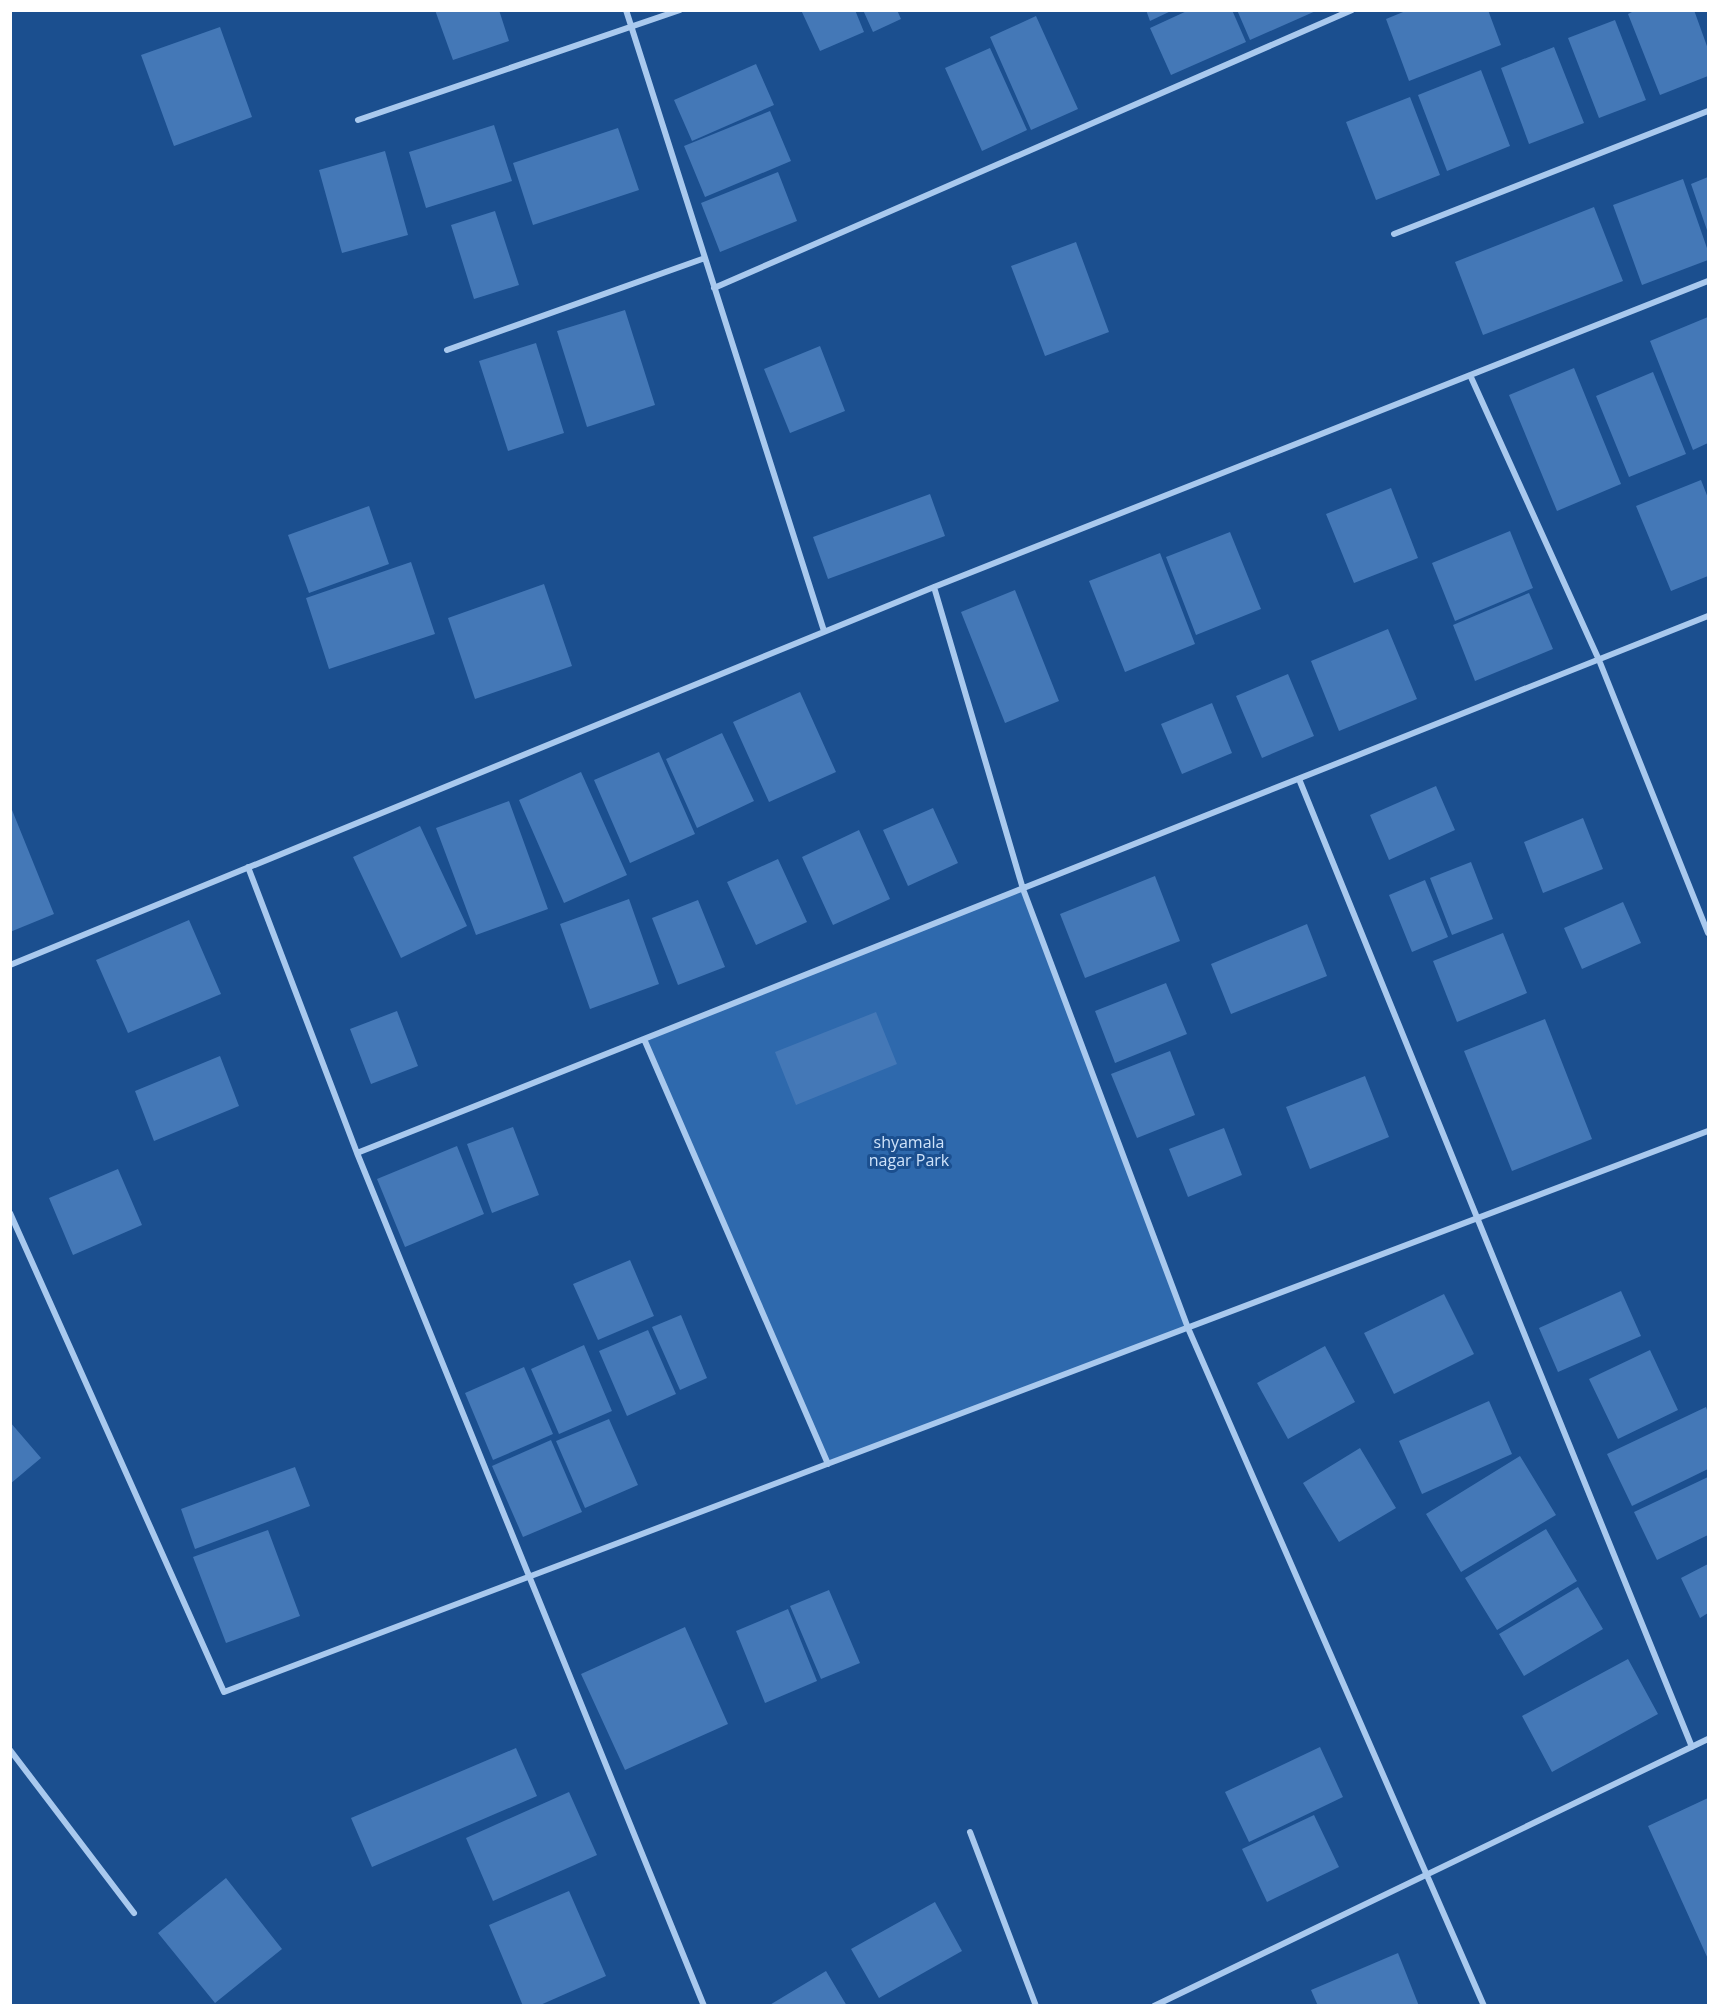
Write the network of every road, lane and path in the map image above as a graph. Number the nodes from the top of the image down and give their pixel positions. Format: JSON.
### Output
{"nodes":[{"id":1,"x":626,"y":10,"type":"edge"},
{"id":2,"x":680,"y":10,"type":"edge"},
{"id":3,"x":1352,"y":10,"type":"edge"},
{"id":4,"x":632,"y":27,"type":"junction"},
{"id":5,"x":1708,"y":111,"type":"edge"},
{"id":6,"x":358,"y":120,"type":"dead end"},
{"id":7,"x":1394,"y":234,"type":"dead end"},
{"id":8,"x":705,"y":258,"type":"junction"},
{"id":9,"x":1708,"y":281,"type":"edge"},
{"id":10,"x":714,"y":288,"type":"junction"},
{"id":11,"x":447,"y":350,"type":"dead end"},
{"id":12,"x":1470,"y":375,"type":"junction"},
{"id":13,"x":934,"y":587,"type":"junction"},
{"id":14,"x":1708,"y":615,"type":"edge"},
{"id":15,"x":825,"y":631,"type":"junction"},
{"id":16,"x":1599,"y":660,"type":"junction"},
{"id":17,"x":1299,"y":779,"type":"junction"},
{"id":18,"x":248,"y":867,"type":"junction"},
{"id":19,"x":1023,"y":889,"type":"junction"},
{"id":20,"x":1708,"y":933,"type":"edge"},
{"id":21,"x":10,"y":965,"type":"edge"},
{"id":22,"x":644,"y":1040,"type":"junction"},
{"id":23,"x":1708,"y":1131,"type":"edge"},
{"id":24,"x":357,"y":1153,"type":"junction"},
{"id":25,"x":10,"y":1213,"type":"edge"},
{"id":26,"x":1477,"y":1218,"type":"junction"},
{"id":27,"x":1188,"y":1328,"type":"junction"},
{"id":28,"x":828,"y":1464,"type":"junction"},
{"id":29,"x":530,"y":1577,"type":"junction"},
{"id":30,"x":1708,"y":1738,"type":"edge"},
{"id":31,"x":1692,"y":1747,"type":"junction"},
{"id":32,"x":10,"y":1750,"type":"edge"},
{"id":33,"x":970,"y":1832,"type":"dead end"},
{"id":34,"x":1425,"y":1874,"type":"junction"},
{"id":35,"x":134,"y":1913,"type":"dead end"},
{"id":36,"x":704,"y":2006,"type":"edge"},
{"id":37,"x":1036,"y":2006,"type":"edge"},
{"id":38,"x":1154,"y":2006,"type":"edge"},
{"id":39,"x":1484,"y":2006,"type":"edge"}],
"edges":[{"from":1,"to":4,"type":"street"},
{"from":2,"to":4,"type":"street"},
{"from":3,"to":10,"type":"street"},
{"from":4,"to":6,"type":"street"},
{"from":4,"to":8,"type":"street"},
{"from":5,"to":7,"type":"street"},
{"from":8,"to":10,"type":"street"},
{"from":8,"to":11,"type":"street"},
{"from":9,"to":12,"type":"street"},
{"from":10,"to":15,"type":"street"},
{"from":12,"to":13,"type":"street"},
{"from":12,"to":16,"type":"street"},
{"from":13,"to":15,"type":"street"},
{"from":13,"to":19,"type":"street"},
{"from":14,"to":16,"type":"street"},
{"from":15,"to":18,"type":"street"},
{"from":16,"to":17,"type":"street"},
{"from":16,"to":20,"type":"street"},
{"from":17,"to":19,"type":"street"},
{"from":17,"to":26,"type":"street"},
{"from":18,"to":21,"type":"street"},
{"from":18,"to":24,"type":"street"},
{"from":19,"to":22,"type":"street"},
{"from":19,"to":27,"type":"street"},
{"from":22,"to":24,"type":"street"},
{"from":22,"to":28,"type":"street"},
{"from":23,"to":26,"type":"street"},
{"from":24,"to":29,"type":"street"},
{"from":25,"to":29,"type":"street"},
{"from":26,"to":27,"type":"street"},
{"from":26,"to":31,"type":"street"},
{"from":27,"to":28,"type":"street"},
{"from":27,"to":34,"type":"street"},
{"from":28,"to":29,"type":"street"},
{"from":29,"to":36,"type":"street"},
{"from":30,"to":31,"type":"street"},
{"from":31,"to":34,"type":"street"},
{"from":32,"to":35,"type":"street"},
{"from":33,"to":37,"type":"street"},
{"from":34,"to":38,"type":"street"},
{"from":34,"to":39,"type":"street"}]}
